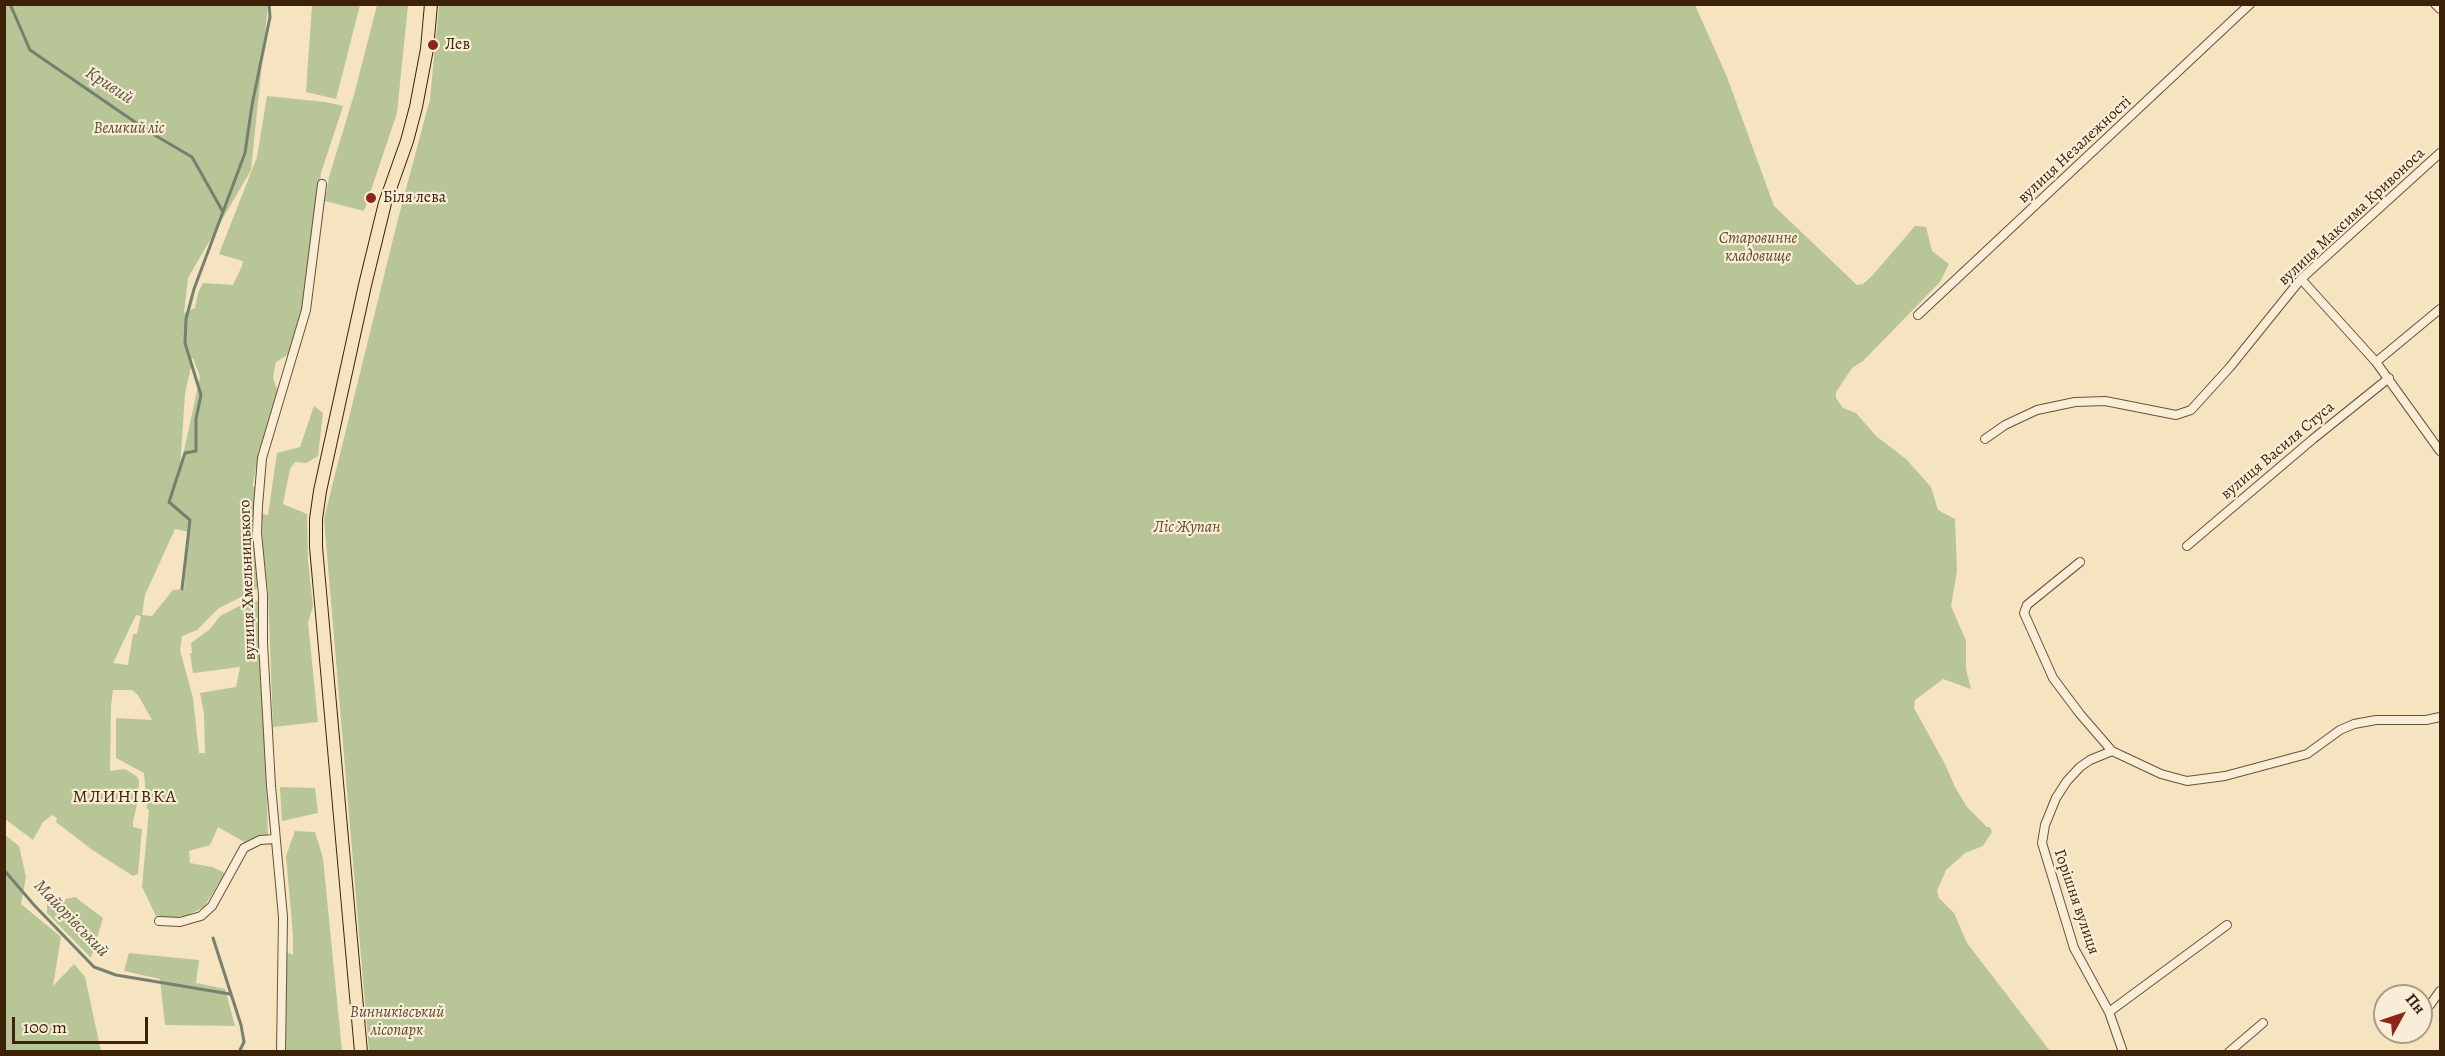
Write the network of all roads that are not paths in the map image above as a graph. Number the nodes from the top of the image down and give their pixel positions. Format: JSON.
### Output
{"nodes":[{"id":1,"x":431,"y":4,"type":"edge"},
{"id":2,"x":2250,"y":4,"type":"edge"},
{"id":3,"x":2435,"y":4,"type":"edge"},
{"id":4,"x":2440,"y":9,"type":"edge"},
{"id":5,"x":2440,"y":153,"type":"edge"},
{"id":6,"x":322,"y":184,"type":"dead end"},
{"id":7,"x":2301,"y":279,"type":"junction"},
{"id":8,"x":2440,"y":309,"type":"edge"},
{"id":9,"x":1918,"y":315,"type":"dead end"},
{"id":10,"x":2376,"y":362,"type":"junction"},
{"id":11,"x":2389,"y":378,"type":"junction"},
{"id":12,"x":1985,"y":439,"type":"dead end"},
{"id":13,"x":2440,"y":451,"type":"edge"},
{"id":14,"x":2187,"y":546,"type":"dead end"},
{"id":15,"x":2080,"y":562,"type":"dead end"},
{"id":16,"x":2440,"y":717,"type":"edge"},
{"id":17,"x":2112,"y":751,"type":"junction"},
{"id":18,"x":275,"y":839,"type":"junction"},
{"id":19,"x":159,"y":921,"type":"dead end"},
{"id":20,"x":2227,"y":925,"type":"dead end"},
{"id":21,"x":2109,"y":1012,"type":"junction"},
{"id":22,"x":2263,"y":1023,"type":"dead end"},
{"id":23,"x":281,"y":1052,"type":"edge"},
{"id":24,"x":361,"y":1052,"type":"edge"},
{"id":25,"x":2123,"y":1052,"type":"edge"},
{"id":26,"x":2229,"y":1052,"type":"edge"}],
"edges":[{"from":1,"to":24,"type":"main road"},
{"from":2,"to":9,"type":"street","name":"вулиця Незалежності"},
{"from":3,"to":4,"type":"street"},
{"from":5,"to":7,"type":"street","name":"вулиця Максима Кривоноса"},
{"from":6,"to":18,"type":"street","name":"вулиця Хмельницького"},
{"from":7,"to":10,"type":"street"},
{"from":7,"to":12,"type":"street","name":"вулиця Максима Кривоноса"},
{"from":8,"to":10,"type":"street"},
{"from":10,"to":11,"type":"street"},
{"from":11,"to":13,"type":"street"},
{"from":11,"to":14,"type":"street","name":"вулиця Василя Стуса"},
{"from":15,"to":17,"type":"street"},
{"from":16,"to":17,"type":"street"},
{"from":17,"to":21,"type":"street","name":"Горішня вулиця"},
{"from":18,"to":19,"type":"street"},
{"from":18,"to":23,"type":"street","name":"вулиця Хмельницького"},
{"from":20,"to":21,"type":"street"},
{"from":21,"to":25,"type":"street","name":"Горішня вулиця"},
{"from":22,"to":26,"type":"street"}]}
